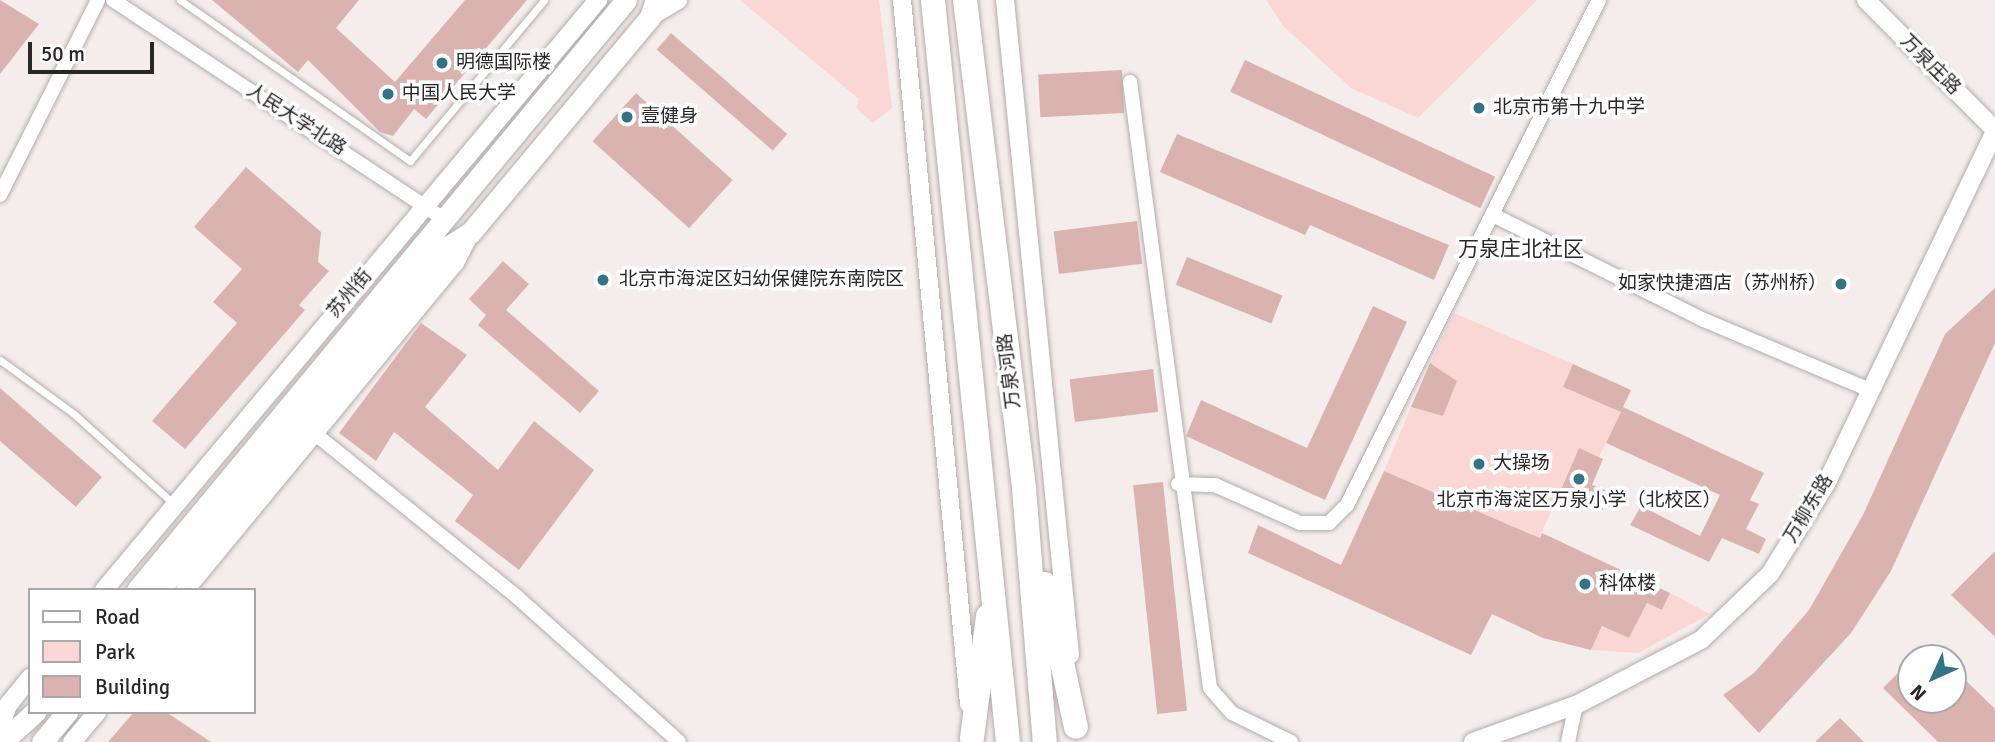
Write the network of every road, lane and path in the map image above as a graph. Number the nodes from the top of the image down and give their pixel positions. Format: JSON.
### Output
{"nodes":[{"id":1,"x":99,"y":0,"type":"edge"},
{"id":2,"x":113,"y":0,"type":"edge"},
{"id":3,"x":180,"y":0,"type":"edge"},
{"id":4,"x":544,"y":0,"type":"edge"},
{"id":5,"x":598,"y":0,"type":"edge"},
{"id":6,"x":626,"y":0,"type":"edge"},
{"id":7,"x":678,"y":0,"type":"edge"},
{"id":8,"x":902,"y":0,"type":"edge"},
{"id":9,"x":933,"y":0,"type":"edge"},
{"id":10,"x":965,"y":0,"type":"edge"},
{"id":11,"x":1005,"y":0,"type":"edge"},
{"id":12,"x":1600,"y":0,"type":"edge"},
{"id":13,"x":1866,"y":0,"type":"edge"},
{"id":14,"x":653,"y":9,"type":"edge"},
{"id":15,"x":1130,"y":82,"type":"dead end"},
{"id":16,"x":1995,"y":130,"type":"edge"},
{"id":17,"x":0,"y":195,"type":"edge"},
{"id":18,"x":425,"y":206,"type":"junction"},
{"id":19,"x":1495,"y":216,"type":"junction"},
{"id":20,"x":443,"y":219,"type":"junction"},
{"id":21,"x":471,"y":232,"type":"junction"},
{"id":22,"x":0,"y":360,"type":"edge"},
{"id":23,"x":1872,"y":391,"type":"junction"},
{"id":24,"x":314,"y":433,"type":"junction"},
{"id":25,"x":1178,"y":484,"type":"junction"},
{"id":26,"x":1024,"y":489,"type":"junction"},
{"id":27,"x":175,"y":504,"type":"junction"},
{"id":28,"x":995,"y":563,"type":"junction"},
{"id":29,"x":106,"y":588,"type":"edge"},
{"id":30,"x":139,"y":588,"type":"edge"},
{"id":31,"x":161,"y":588,"type":"edge"},
{"id":32,"x":187,"y":588,"type":"edge"},
{"id":33,"x":28,"y":680,"type":"edge"},
{"id":34,"x":1576,"y":705,"type":"junction"},
{"id":35,"x":33,"y":714,"type":"edge"},
{"id":36,"x":65,"y":714,"type":"edge"},
{"id":37,"x":95,"y":714,"type":"edge"},
{"id":38,"x":0,"y":729,"type":"edge"},
{"id":39,"x":1077,"y":734,"type":"edge"},
{"id":40,"x":973,"y":740,"type":"edge"},
{"id":41,"x":2,"y":742,"type":"edge"},
{"id":42,"x":42,"y":742,"type":"edge"},
{"id":43,"x":72,"y":742,"type":"edge"},
{"id":44,"x":680,"y":742,"type":"edge"},
{"id":45,"x":1008,"y":742,"type":"edge"},
{"id":46,"x":1045,"y":742,"type":"edge"},
{"id":47,"x":1291,"y":742,"type":"edge"},
{"id":48,"x":1473,"y":742,"type":"edge"},
{"id":49,"x":1568,"y":742,"type":"edge"}],
"edges":[{"from":1,"to":17,"type":"street"},
{"from":2,"to":18,"type":"street","name":"人民大学北路"},
{"from":3,"to":4,"type":"lane"},
{"from":5,"to":18,"type":"street","name":"苏州街"},
{"from":6,"to":20,"type":"main road","name":"苏州街"},
{"from":7,"to":14,"type":"street"},
{"from":8,"to":40,"type":"street"},
{"from":9,"to":28,"type":"highway","name":"万泉河路"},
{"from":10,"to":26,"type":"highway","name":"万泉河路"},
{"from":11,"to":39,"type":"street","name":"万泉河路"},
{"from":12,"to":19,"type":"street"},
{"from":13,"to":16,"type":"street","name":"万泉庄路"},
{"from":14,"to":21,"type":"main road"},
{"from":15,"to":25,"type":"street"},
{"from":16,"to":23,"type":"street","name":"万柳东路"},
{"from":18,"to":20,"type":"street","name":"人民大学北路"},
{"from":18,"to":27,"type":"street","name":"苏州街"},
{"from":19,"to":23,"type":"street"},
{"from":19,"to":25,"type":"street"},
{"from":20,"to":30,"type":"main road","name":"苏州街"},
{"from":21,"to":24,"type":"street"},
{"from":21,"to":31,"type":"main road"},
{"from":22,"to":27,"type":"lane"},
{"from":23,"to":34,"type":"street","name":"万柳东路"},
{"from":24,"to":32,"type":"street"},
{"from":24,"to":44,"type":"street"},
{"from":25,"to":47,"type":"street"},
{"from":26,"to":39,"type":"highway"},
{"from":26,"to":46,"type":"highway","name":"万泉河路"},
{"from":27,"to":29,"type":"street","name":"苏州街"},
{"from":28,"to":40,"type":"highway"},
{"from":28,"to":45,"type":"highway","name":"万泉河路"},
{"from":33,"to":38,"type":"street"},
{"from":34,"to":48,"type":"street","name":"万柳东路"},
{"from":34,"to":49,"type":"street"},
{"from":35,"to":41,"type":"main road"},
{"from":36,"to":42,"type":"main road"},
{"from":37,"to":43,"type":"street"}]}
